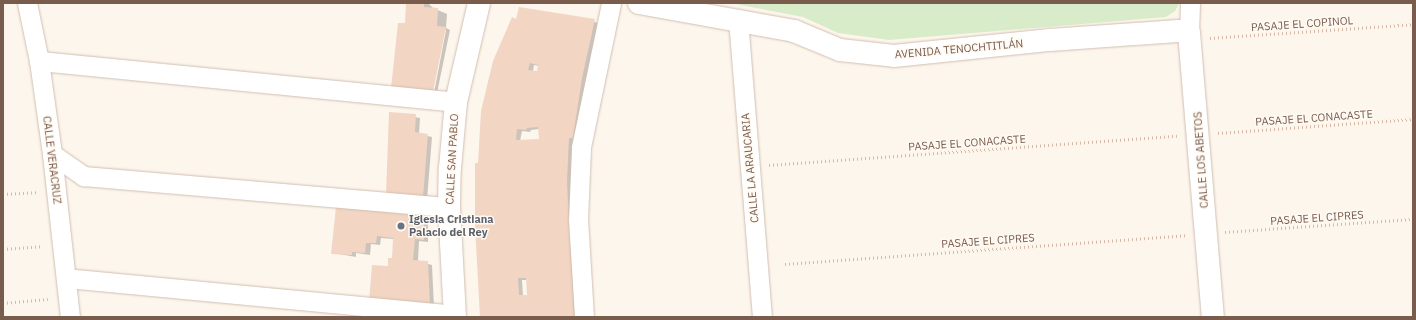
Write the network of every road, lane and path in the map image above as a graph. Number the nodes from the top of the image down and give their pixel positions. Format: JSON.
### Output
{"nodes":[{"id":1,"x":27,"y":3,"type":"edge"},
{"id":2,"x":479,"y":3,"type":"edge"},
{"id":3,"x":611,"y":3,"type":"edge"},
{"id":4,"x":639,"y":3,"type":"edge"},
{"id":5,"x":1190,"y":3,"type":"edge"},
{"id":6,"x":738,"y":19,"type":"junction"},
{"id":7,"x":1413,"y":24,"type":"edge"},
{"id":8,"x":1189,"y":48,"type":"junction"},
{"id":9,"x":39,"y":61,"type":"junction"},
{"id":10,"x":456,"y":102,"type":"junction"},
{"id":11,"x":1413,"y":119,"type":"edge"},
{"id":12,"x":1215,"y":133,"type":"dead end"},
{"id":13,"x":1185,"y":135,"type":"dead end"},
{"id":14,"x":52,"y":154,"type":"junction"},
{"id":15,"x":750,"y":167,"type":"junction"},
{"id":16,"x":3,"y":194,"type":"edge"},
{"id":17,"x":56,"y":194,"type":"junction"},
{"id":18,"x":449,"y":207,"type":"junction"},
{"id":19,"x":1413,"y":219,"type":"edge"},
{"id":20,"x":1223,"y":233,"type":"dead end"},
{"id":21,"x":1192,"y":235,"type":"dead end"},
{"id":22,"x":45,"y":246,"type":"dead end"},
{"id":23,"x":3,"y":249,"type":"edge"},
{"id":24,"x":785,"y":264,"type":"dead end"},
{"id":25,"x":66,"y":278,"type":"junction"},
{"id":26,"x":52,"y":299,"type":"dead end"},
{"id":27,"x":3,"y":302,"type":"edge"},
{"id":28,"x":454,"y":316,"type":"edge"},
{"id":29,"x":70,"y":317,"type":"edge"},
{"id":30,"x":584,"y":317,"type":"edge"},
{"id":31,"x":762,"y":317,"type":"edge"},
{"id":32,"x":1213,"y":317,"type":"edge"}],
"edges":[{"from":1,"to":9,"type":"street","name":"CALLE VERACRUZ"},
{"from":2,"to":10,"type":"street","name":"CALLE SAN PABLO"},
{"from":3,"to":30,"type":"street"},
{"from":4,"to":6,"type":"street","name":"AVENIDA TENOCHTITLÁN"},
{"from":5,"to":8,"type":"street","name":"CALLE LOS ABETOS"},
{"from":6,"to":8,"type":"street","name":"AVENIDA TENOCHTITLÁN"},
{"from":6,"to":15,"type":"street","name":"CALLE LA ARAUCARIA"},
{"from":7,"to":8,"type":"path","name":"PASAJE EL COPINOL"},
{"from":8,"to":32,"type":"street","name":"CALLE LOS ABETOS"},
{"from":9,"to":10,"type":"street"},
{"from":9,"to":14,"type":"street","name":"CALLE VERACRUZ"},
{"from":10,"to":18,"type":"street","name":"CALLE SAN PABLO"},
{"from":11,"to":12,"type":"path","name":"PASAJE EL CONACASTE"},
{"from":13,"to":15,"type":"path","name":"PASAJE EL CONACASTE"},
{"from":14,"to":17,"type":"street","name":"CALLE VERACRUZ"},
{"from":14,"to":18,"type":"street"},
{"from":15,"to":31,"type":"street","name":"CALLE LA ARAUCARIA"},
{"from":16,"to":17,"type":"path"},
{"from":17,"to":25,"type":"street","name":"CALLE VERACRUZ"},
{"from":18,"to":28,"type":"street","name":"CALLE SAN PABLO"},
{"from":19,"to":20,"type":"path","name":"PASAJE EL CIPRES"},
{"from":21,"to":24,"type":"path","name":"PASAJE EL CIPRES"},
{"from":22,"to":23,"type":"path"},
{"from":25,"to":28,"type":"street"},
{"from":25,"to":29,"type":"street","name":"CALLE VERACRUZ"},
{"from":26,"to":27,"type":"path"}]}
